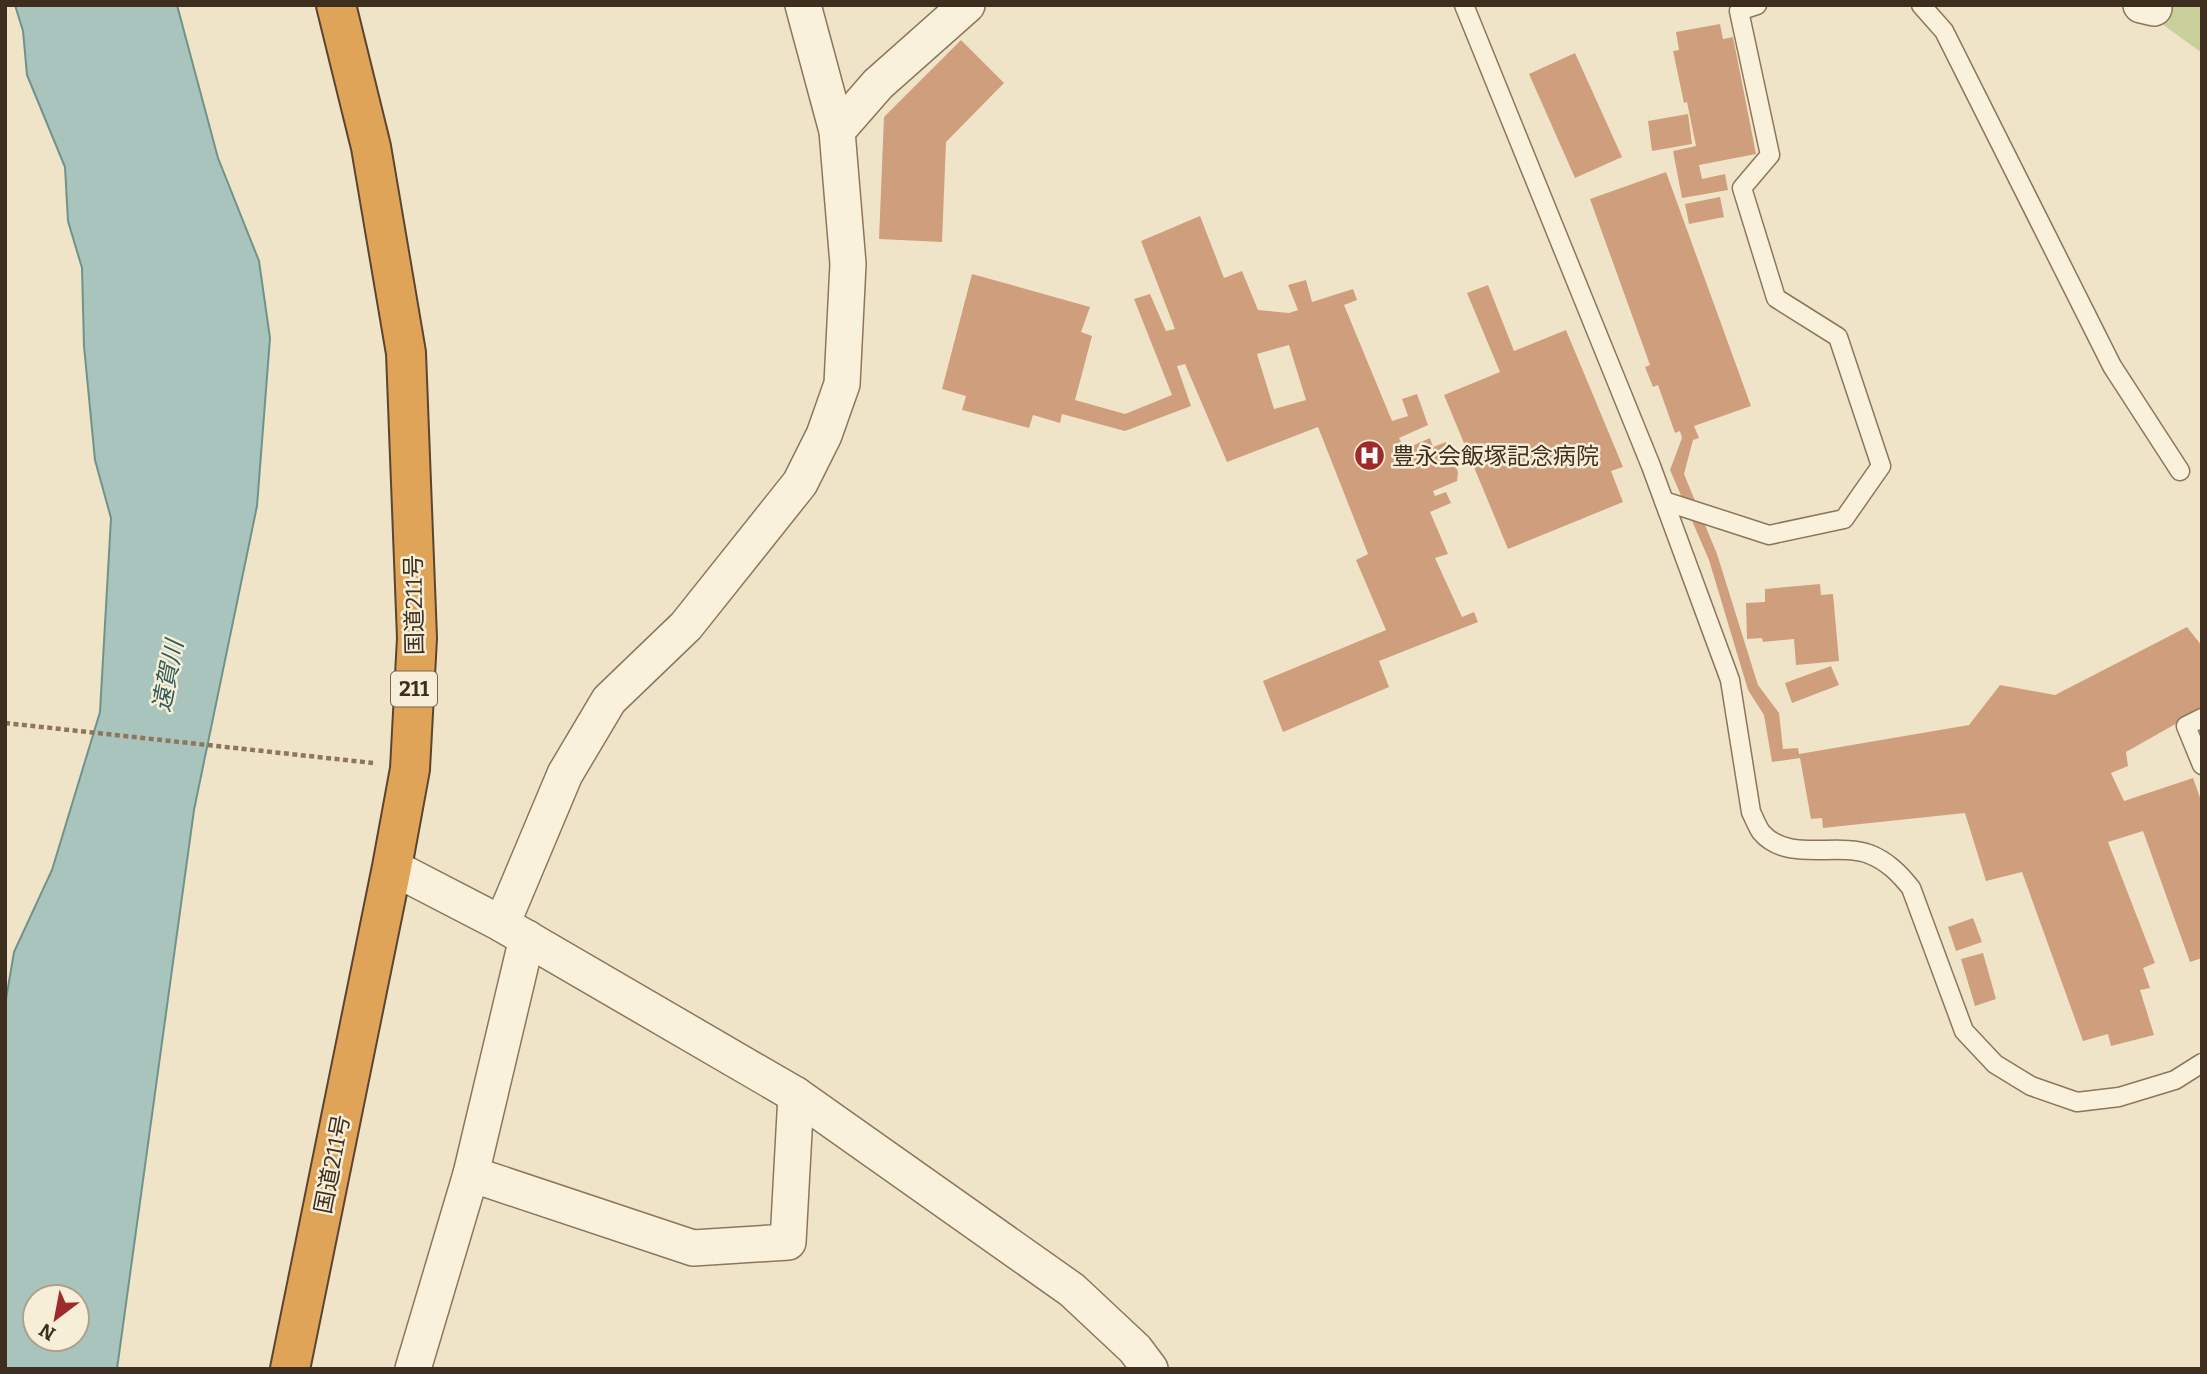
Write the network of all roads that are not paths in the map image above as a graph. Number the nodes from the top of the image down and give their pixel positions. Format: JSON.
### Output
{"nodes":[{"id":1,"x":336,"y":5,"type":"edge"},
{"id":2,"x":803,"y":5,"type":"edge"},
{"id":3,"x":967,"y":5,"type":"edge"},
{"id":4,"x":1464,"y":5,"type":"edge"},
{"id":5,"x":1757,"y":5,"type":"edge"},
{"id":6,"x":1921,"y":5,"type":"edge"},
{"id":7,"x":836,"y":131,"type":"junction"},
{"id":8,"x":2180,"y":471,"type":"dead end"},
{"id":9,"x":1664,"y":500,"type":"junction"},
{"id":10,"x":2202,"y":718,"type":"edge"},
{"id":11,"x":2202,"y":765,"type":"edge"},
{"id":12,"x":392,"y":867,"type":"junction"},
{"id":13,"x":514,"y":931,"type":"junction"},
{"id":14,"x":2202,"y":1063,"type":"edge"},
{"id":15,"x":796,"y":1095,"type":"junction"},
{"id":16,"x":471,"y":1174,"type":"junction"},
{"id":17,"x":290,"y":1369,"type":"edge"},
{"id":18,"x":413,"y":1369,"type":"edge"},
{"id":19,"x":1150,"y":1369,"type":"edge"}],
"edges":[{"from":1,"to":12,"type":"highway","name":"国道211号","number":"211"},
{"from":2,"to":7,"type":"street"},
{"from":3,"to":7,"type":"street"},
{"from":4,"to":9,"type":"lane"},
{"from":5,"to":9,"type":"lane"},
{"from":6,"to":8,"type":"lane"},
{"from":7,"to":13,"type":"street"},
{"from":9,"to":14,"type":"lane"},
{"from":10,"to":11,"type":"lane"},
{"from":12,"to":13,"type":"street"},
{"from":12,"to":17,"type":"highway","name":"国道211号","number":"211"},
{"from":13,"to":15,"type":"street"},
{"from":13,"to":16,"type":"street"},
{"from":15,"to":16,"type":"street"},
{"from":15,"to":19,"type":"street"},
{"from":16,"to":18,"type":"street"}]}
